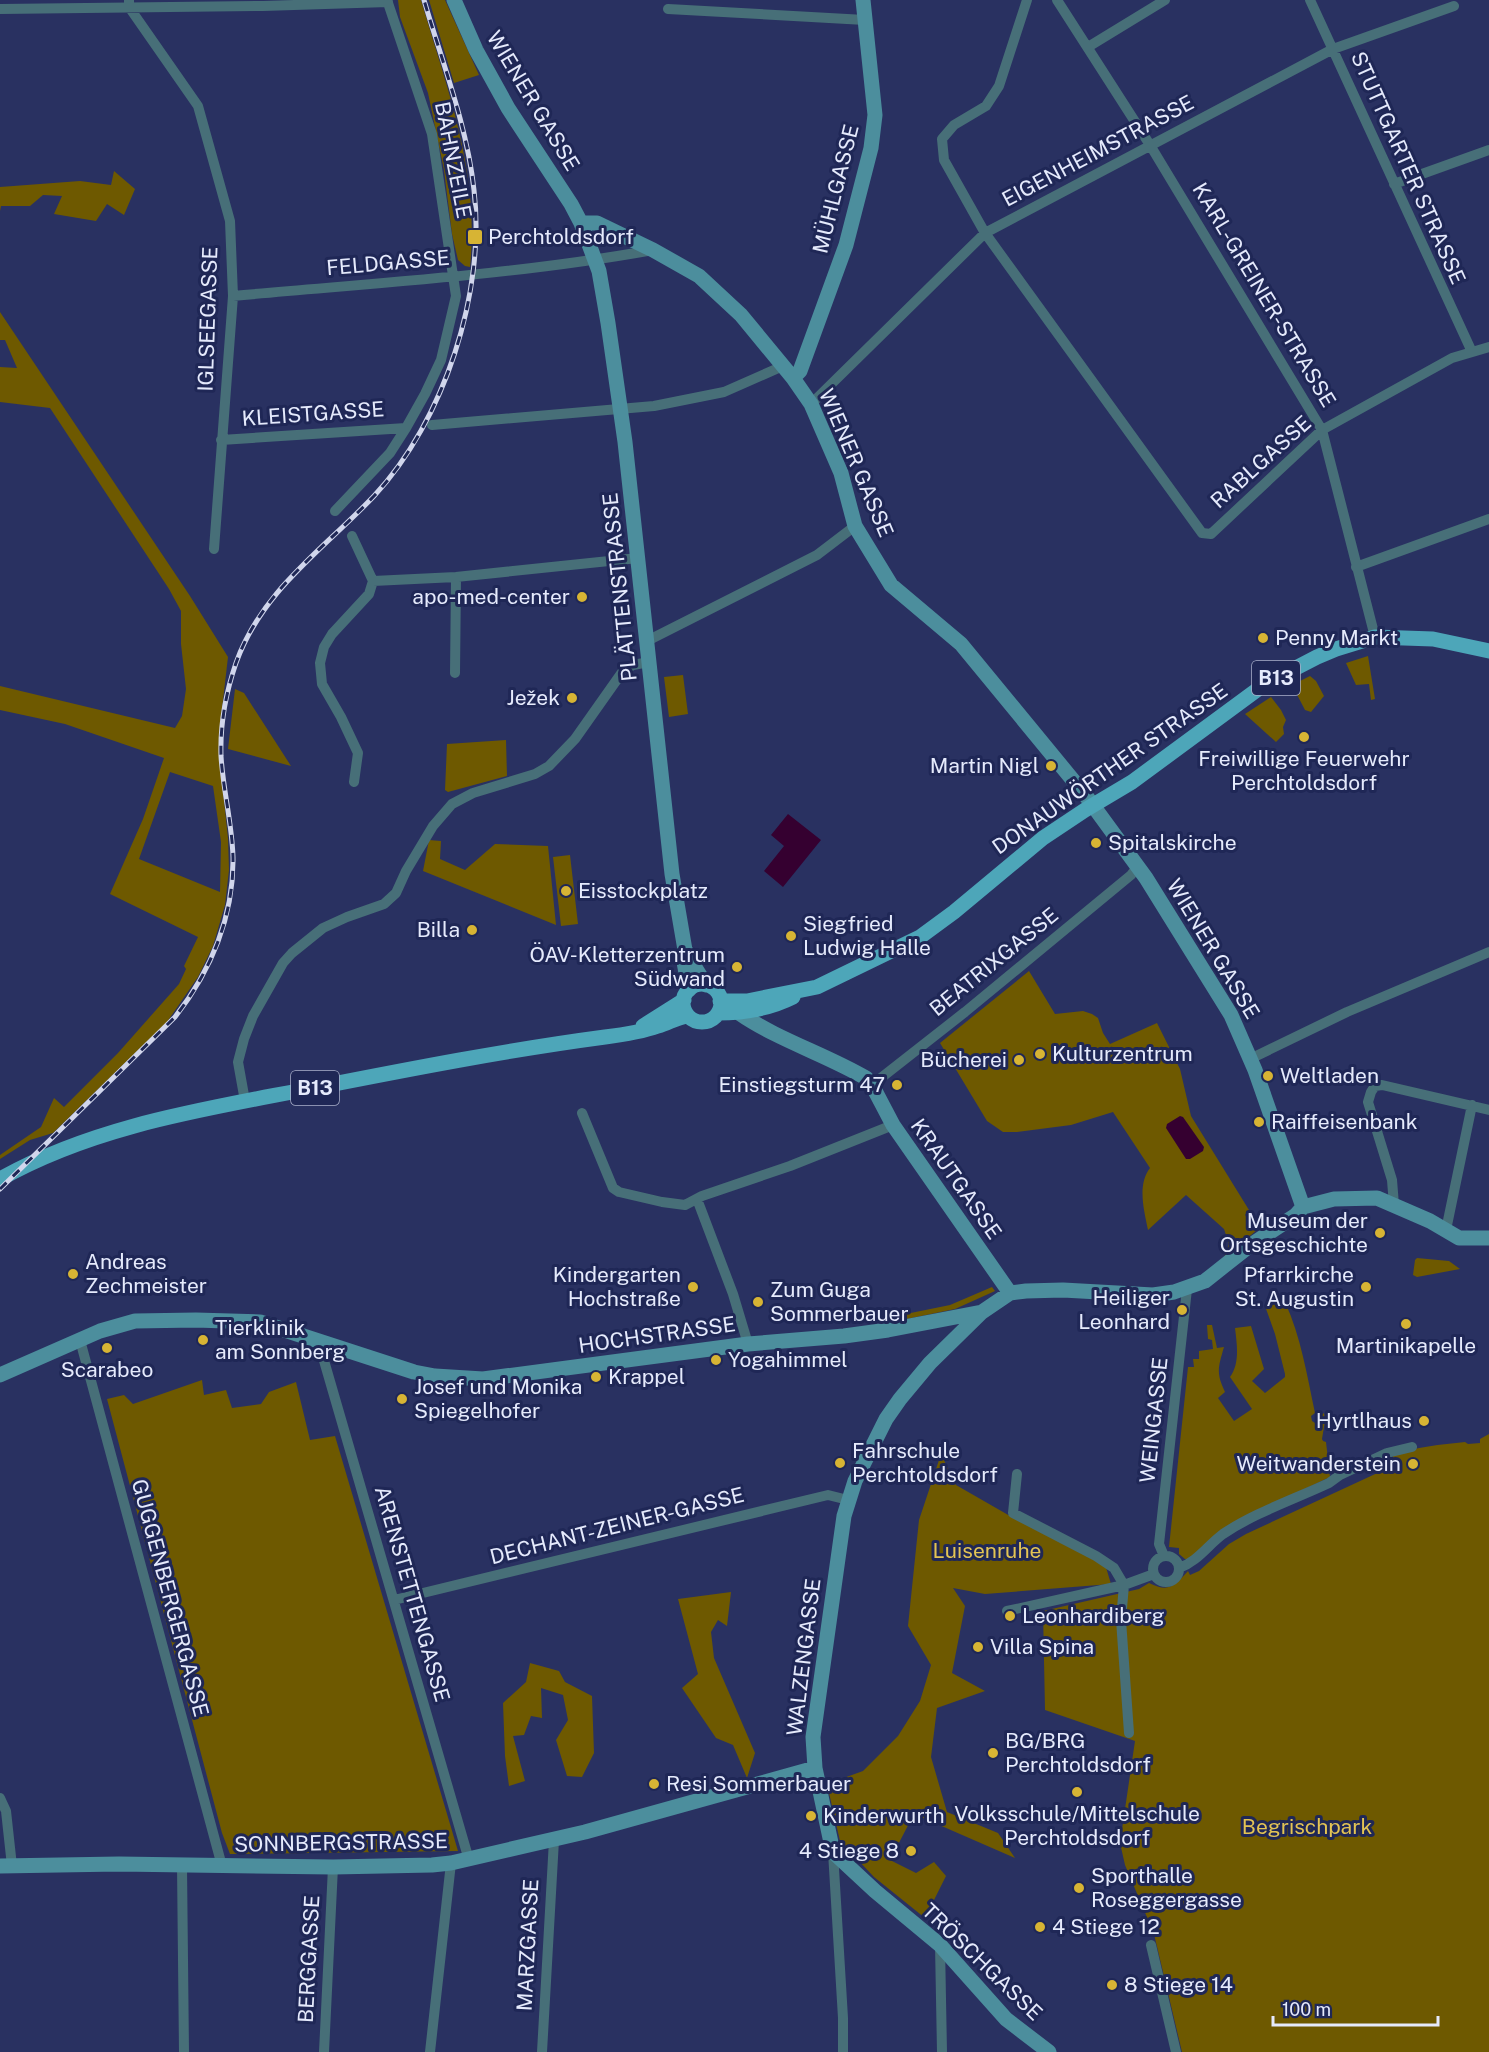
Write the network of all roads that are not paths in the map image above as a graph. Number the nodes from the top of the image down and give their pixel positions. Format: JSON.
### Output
{"nodes":[{"id":1,"x":454,"y":0,"type":"edge"},
{"id":2,"x":863,"y":0,"type":"edge"},
{"id":3,"x":1027,"y":0,"type":"edge"},
{"id":4,"x":1057,"y":0,"type":"edge"},
{"id":5,"x":1165,"y":0,"type":"edge"},
{"id":6,"x":1310,"y":0,"type":"edge"},
{"id":7,"x":388,"y":1,"type":"edge"},
{"id":8,"x":129,"y":3,"type":"edge"},
{"id":9,"x":1454,"y":6,"type":"dead end"},
{"id":10,"x":0,"y":9,"type":"edge"},
{"id":11,"x":668,"y":9,"type":"dead end"},
{"id":12,"x":865,"y":20,"type":"junction"},
{"id":13,"x":1088,"y":47,"type":"junction"},
{"id":14,"x":1333,"y":49,"type":"junction"},
{"id":15,"x":1150,"y":145,"type":"junction"},
{"id":16,"x":1489,"y":150,"type":"edge"},
{"id":17,"x":1394,"y":184,"type":"junction"},
{"id":18,"x":581,"y":223,"type":"junction"},
{"id":19,"x":985,"y":233,"type":"junction"},
{"id":20,"x":653,"y":250,"type":"junction"},
{"id":21,"x":596,"y":260,"type":"junction"},
{"id":22,"x":453,"y":276,"type":"junction"},
{"id":23,"x":233,"y":296,"type":"junction"},
{"id":24,"x":1489,"y":347,"type":"edge"},
{"id":25,"x":1472,"y":352,"type":"junction"},
{"id":26,"x":788,"y":372,"type":"junction"},
{"id":27,"x":811,"y":404,"type":"junction"},
{"id":28,"x":621,"y":410,"type":"junction"},
{"id":29,"x":432,"y":425,"type":"dead end"},
{"id":30,"x":406,"y":428,"type":"junction"},
{"id":31,"x":1322,"y":430,"type":"junction"},
{"id":32,"x":221,"y":440,"type":"junction"},
{"id":33,"x":335,"y":511,"type":"dead end"},
{"id":34,"x":1489,"y":519,"type":"edge"},
{"id":35,"x":855,"y":526,"type":"junction"},
{"id":36,"x":352,"y":536,"type":"dead end"},
{"id":37,"x":214,"y":549,"type":"dead end"},
{"id":38,"x":638,"y":558,"type":"junction"},
{"id":39,"x":1356,"y":567,"type":"junction"},
{"id":40,"x":456,"y":577,"type":"junction"},
{"id":41,"x":373,"y":582,"type":"junction"},
{"id":42,"x":1375,"y":637,"type":"junction"},
{"id":43,"x":647,"y":642,"type":"junction"},
{"id":44,"x":1489,"y":651,"type":"edge"},
{"id":45,"x":649,"y":662,"type":"junction"},
{"id":46,"x":455,"y":673,"type":"dead end"},
{"id":47,"x":354,"y":782,"type":"dead end"},
{"id":48,"x":1093,"y":806,"type":"junction"},
{"id":49,"x":1138,"y":866,"type":"junction"},
{"id":50,"x":685,"y":950,"type":"junction"},
{"id":51,"x":1489,"y":952,"type":"edge"},
{"id":52,"x":706,"y":985,"type":"junction"},
{"id":53,"x":808,"y":990,"type":"junction"},
{"id":54,"x":686,"y":995,"type":"junction"},
{"id":55,"x":719,"y":1007,"type":"junction"},
{"id":56,"x":739,"y":1013,"type":"junction"},
{"id":57,"x":688,"y":1016,"type":"junction"},
{"id":58,"x":639,"y":1030,"type":"junction"},
{"id":59,"x":1250,"y":1059,"type":"junction"},
{"id":60,"x":872,"y":1084,"type":"junction"},
{"id":61,"x":245,"y":1101,"type":"junction"},
{"id":62,"x":1472,"y":1105,"type":"junction"},
{"id":63,"x":1489,"y":1110,"type":"edge"},
{"id":64,"x":582,"y":1113,"type":"dead end"},
{"id":65,"x":893,"y":1125,"type":"junction"},
{"id":66,"x":0,"y":1179,"type":"edge"},
{"id":67,"x":698,"y":1199,"type":"junction"},
{"id":68,"x":1394,"y":1205,"type":"junction"},
{"id":69,"x":1303,"y":1207,"type":"junction"},
{"id":70,"x":1446,"y":1230,"type":"junction"},
{"id":71,"x":1489,"y":1238,"type":"edge"},
{"id":72,"x":1187,"y":1288,"type":"junction"},
{"id":73,"x":1010,"y":1293,"type":"junction"},
{"id":74,"x":982,"y":1312,"type":"junction"},
{"id":75,"x":80,"y":1340,"type":"junction"},
{"id":76,"x":318,"y":1340,"type":"junction"},
{"id":77,"x":748,"y":1344,"type":"junction"},
{"id":78,"x":0,"y":1375,"type":"edge"},
{"id":79,"x":1412,"y":1447,"type":"dead end"},
{"id":80,"x":1017,"y":1474,"type":"dead end"},
{"id":81,"x":848,"y":1500,"type":"junction"},
{"id":82,"x":1164,"y":1556,"type":"junction"},
{"id":83,"x":1179,"y":1568,"type":"junction"},
{"id":84,"x":1154,"y":1574,"type":"junction"},
{"id":85,"x":1124,"y":1585,"type":"junction"},
{"id":86,"x":394,"y":1600,"type":"junction"},
{"id":87,"x":1007,"y":1611,"type":"dead end"},
{"id":88,"x":1129,"y":1733,"type":"dead end"},
{"id":89,"x":815,"y":1768,"type":"junction"},
{"id":90,"x":0,"y":1798,"type":"edge"},
{"id":91,"x":554,"y":1840,"type":"junction"},
{"id":92,"x":833,"y":1852,"type":"junction"},
{"id":93,"x":469,"y":1860,"type":"junction"},
{"id":94,"x":451,"y":1863,"type":"junction"},
{"id":95,"x":6,"y":1866,"type":"edge"},
{"id":96,"x":182,"y":1866,"type":"junction"},
{"id":97,"x":222,"y":1866,"type":"junction"},
{"id":98,"x":333,"y":1867,"type":"junction"},
{"id":99,"x":940,"y":1945,"type":"junction"},
{"id":100,"x":1151,"y":1945,"type":"dead end"},
{"id":101,"x":184,"y":2052,"type":"edge"},
{"id":102,"x":324,"y":2052,"type":"edge"},
{"id":103,"x":430,"y":2052,"type":"edge"},
{"id":104,"x":542,"y":2052,"type":"edge"},
{"id":105,"x":843,"y":2052,"type":"edge"},
{"id":106,"x":942,"y":2052,"type":"edge"},
{"id":107,"x":1049,"y":2052,"type":"edge"},
{"id":108,"x":1176,"y":2052,"type":"edge"}],
"edges":[{"from":1,"to":18,"type":"main road","name":"WIENER GASSE"},
{"from":2,"to":12,"type":"main road","name":"MÜHLGASSE"},
{"from":3,"to":19,"type":"street"},
{"from":4,"to":13,"type":"street","name":"KARL-GREINER-STRASSE"},
{"from":5,"to":13,"type":"street"},
{"from":6,"to":14,"type":"street","name":"STUTTGARTER STRASSE"},
{"from":7,"to":8,"type":"street"},
{"from":7,"to":22,"type":"street","name":"BAHNZEILE"},
{"from":8,"to":10,"type":"street"},
{"from":8,"to":23,"type":"street","name":"IGLSEEGASSE"},
{"from":9,"to":14,"type":"street","name":"EIGENHEIMSTRASSE"},
{"from":11,"to":12,"type":"street"},
{"from":12,"to":26,"type":"main road","name":"MÜHLGASSE"},
{"from":13,"to":15,"type":"street","name":"KARL-GREINER-STRASSE"},
{"from":14,"to":15,"type":"street","name":"EIGENHEIMSTRASSE"},
{"from":14,"to":17,"type":"street","name":"STUTTGARTER STRASSE"},
{"from":15,"to":19,"type":"street","name":"EIGENHEIMSTRASSE"},
{"from":15,"to":31,"type":"street","name":"KARL-GREINER-STRASSE"},
{"from":16,"to":17,"type":"street"},
{"from":17,"to":25,"type":"street","name":"STUTTGARTER STRASSE"},
{"from":18,"to":20,"type":"main road","name":"WIENER GASSE"},
{"from":18,"to":21,"type":"main road","name":"PLÄTTENSTRASSE"},
{"from":19,"to":27,"type":"street","name":"EIGENHEIMSTRASSE"},
{"from":19,"to":31,"type":"street","name":"RABLGASSE"},
{"from":20,"to":21,"type":"street","name":"FELDGASSE"},
{"from":20,"to":26,"type":"main road","name":"WIENER GASSE"},
{"from":21,"to":22,"type":"street","name":"FELDGASSE"},
{"from":21,"to":28,"type":"main road","name":"PLÄTTENSTRASSE"},
{"from":22,"to":23,"type":"street","name":"FELDGASSE"},
{"from":22,"to":30,"type":"street","name":"BAHNZEILE"},
{"from":23,"to":32,"type":"street","name":"IGLSEEGASSE"},
{"from":24,"to":25,"type":"street","name":"RABLGASSE"},
{"from":25,"to":31,"type":"street","name":"RABLGASSE"},
{"from":26,"to":27,"type":"main road","name":"WIENER GASSE"},
{"from":26,"to":28,"type":"street"},
{"from":27,"to":35,"type":"main road","name":"WIENER GASSE"},
{"from":28,"to":29,"type":"street"},
{"from":28,"to":38,"type":"main road","name":"PLÄTTENSTRASSE"},
{"from":30,"to":32,"type":"street","name":"KLEISTGASSE"},
{"from":30,"to":33,"type":"street","name":"BAHNZEILE"},
{"from":31,"to":39,"type":"street","name":"KARL-GREINER-STRASSE"},
{"from":32,"to":37,"type":"street","name":"IGLSEEGASSE"},
{"from":34,"to":39,"type":"street"},
{"from":35,"to":43,"type":"street"},
{"from":35,"to":48,"type":"main road","name":"WIENER GASSE"},
{"from":36,"to":41,"type":"street"},
{"from":38,"to":40,"type":"street"},
{"from":38,"to":43,"type":"main road","name":"PLÄTTENSTRASSE"},
{"from":39,"to":42,"type":"street","name":"KARL-GREINER-STRASSE"},
{"from":40,"to":41,"type":"street"},
{"from":40,"to":46,"type":"street"},
{"from":41,"to":47,"type":"street"},
{"from":42,"to":44,"type":"main road","name":"DONAUWÖRTHER STRASSE","number":"B13"},
{"from":42,"to":48,"type":"main road","name":"DONAUWÖRTHER STRASSE","number":"B13"},
{"from":43,"to":45,"type":"main road","name":"PLÄTTENSTRASSE"},
{"from":45,"to":50,"type":"main road","name":"PLÄTTENSTRASSE"},
{"from":45,"to":61,"type":"street"},
{"from":48,"to":49,"type":"main road","name":"WIENER GASSE"},
{"from":48,"to":53,"type":"main road","name":"DONAUWÖRTHER STRASSE","number":"B13"},
{"from":49,"to":59,"type":"main road","name":"WIENER GASSE"},
{"from":49,"to":60,"type":"street","name":"BEATRIXGASSE"},
{"from":50,"to":52,"type":"main road","name":"PLÄTTENSTRASSE"},
{"from":50,"to":54,"type":"main road","name":"PLÄTTENSTRASSE"},
{"from":51,"to":59,"type":"street"},
{"from":52,"to":54,"type":"main road","number":"B13"},
{"from":52,"to":55,"type":"main road"},
{"from":53,"to":55,"type":"main road","name":"DONAUWÖRTHER STRASSE","number":"B13"},
{"from":53,"to":56,"type":"main road","name":"DONAUWÖRTHER STRASSE","number":"B13"},
{"from":54,"to":57,"type":"main road"},
{"from":54,"to":58,"type":"main road","number":"B13"},
{"from":55,"to":56,"type":"main road","name":"DONAUWÖRTHER STRASSE","number":"B13"},
{"from":55,"to":57,"type":"main road","number":"B13"},
{"from":56,"to":60,"type":"main road"},
{"from":57,"to":58,"type":"main road","number":"B13"},
{"from":58,"to":61,"type":"main road","number":"B13"},
{"from":59,"to":69,"type":"main road","name":"WIENER GASSE"},
{"from":60,"to":65,"type":"main road","name":"KRAUTGASSE"},
{"from":61,"to":66,"type":"main road","number":"B13"},
{"from":62,"to":63,"type":"street"},
{"from":62,"to":68,"type":"street"},
{"from":62,"to":70,"type":"street"},
{"from":64,"to":67,"type":"street"},
{"from":65,"to":67,"type":"street"},
{"from":65,"to":73,"type":"main road","name":"KRAUTGASSE"},
{"from":67,"to":77,"type":"street"},
{"from":68,"to":69,"type":"main road"},
{"from":68,"to":70,"type":"main road"},
{"from":69,"to":72,"type":"main road","name":"HOCHSTRASSE"},
{"from":70,"to":71,"type":"main road"},
{"from":72,"to":73,"type":"main road","name":"HOCHSTRASSE"},
{"from":72,"to":82,"type":"street","name":"WEINGASSE"},
{"from":73,"to":74,"type":"main road","name":"HOCHSTRASSE"},
{"from":74,"to":77,"type":"main road","name":"HOCHSTRASSE"},
{"from":74,"to":81,"type":"main road","name":"WALZENGASSE"},
{"from":75,"to":76,"type":"main road","name":"HOCHSTRASSE"},
{"from":75,"to":78,"type":"main road","name":"HOCHSTRASSE"},
{"from":75,"to":97,"type":"street","name":"GUGGENBERGERGASSE"},
{"from":76,"to":77,"type":"main road","name":"HOCHSTRASSE"},
{"from":76,"to":86,"type":"street","name":"ARENSTETTENGASSE"},
{"from":79,"to":83,"type":"street"},
{"from":80,"to":85,"type":"street"},
{"from":81,"to":86,"type":"street","name":"DECHANT-ZEINER-GASSE"},
{"from":81,"to":89,"type":"main road","name":"WALZENGASSE"},
{"from":82,"to":83,"type":"street"},
{"from":82,"to":84,"type":"street"},
{"from":83,"to":84,"type":"street"},
{"from":84,"to":85,"type":"street"},
{"from":85,"to":87,"type":"street"},
{"from":85,"to":88,"type":"street"},
{"from":86,"to":93,"type":"street","name":"ARENSTETTENGASSE"},
{"from":89,"to":91,"type":"main road","name":"SONNBERGSTRASSE"},
{"from":89,"to":92,"type":"main road","name":"WALZENGASSE"},
{"from":90,"to":95,"type":"street"},
{"from":91,"to":93,"type":"main road","name":"SONNBERGSTRASSE"},
{"from":91,"to":104,"type":"street","name":"MARZGASSE"},
{"from":92,"to":99,"type":"main road","name":"TRÖSCHGASSE"},
{"from":92,"to":105,"type":"street","name":"WALZENGASSE"},
{"from":93,"to":94,"type":"main road","name":"SONNBERGSTRASSE"},
{"from":94,"to":98,"type":"main road","name":"SONNBERGSTRASSE"},
{"from":94,"to":103,"type":"street"},
{"from":95,"to":96,"type":"main road","name":"SONNBERGSTRASSE"},
{"from":96,"to":97,"type":"main road","name":"SONNBERGSTRASSE"},
{"from":96,"to":101,"type":"street"},
{"from":97,"to":98,"type":"main road","name":"SONNBERGSTRASSE"},
{"from":98,"to":102,"type":"street","name":"BERGGASSE"},
{"from":99,"to":106,"type":"street"},
{"from":99,"to":107,"type":"main road","name":"TRÖSCHGASSE"},
{"from":100,"to":108,"type":"street"}]}
